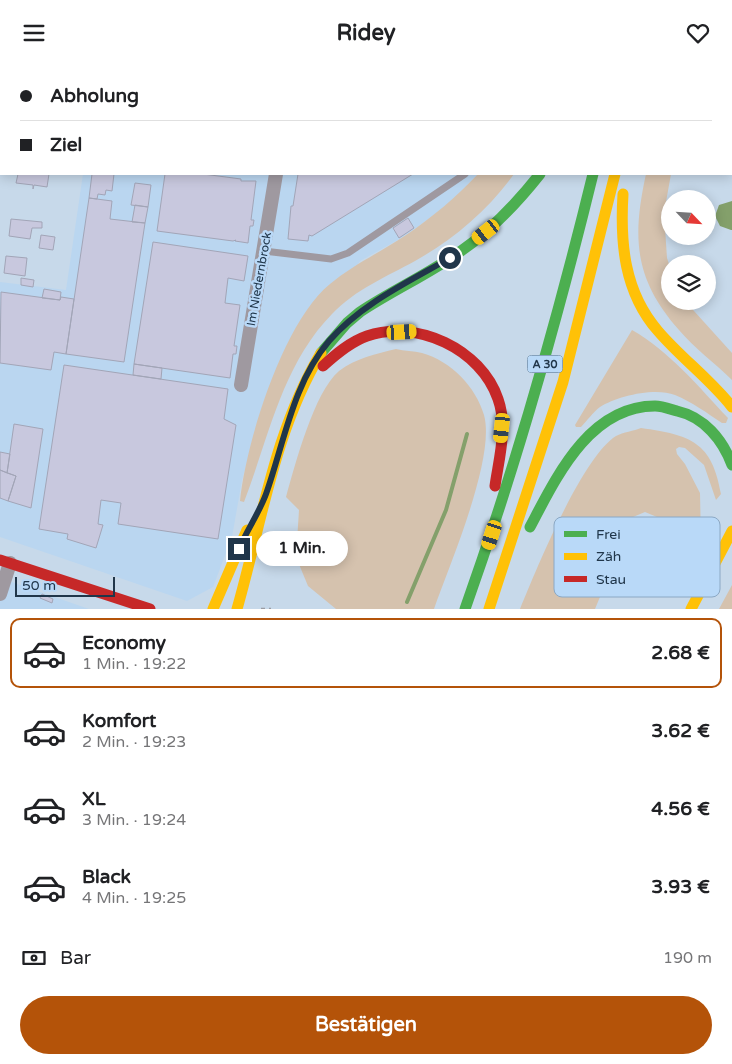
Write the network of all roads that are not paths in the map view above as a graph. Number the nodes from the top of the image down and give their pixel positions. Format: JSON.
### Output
{"nodes":[{"id":1,"x":276,"y":175,"type":"edge"},
{"id":2,"x":464,"y":175,"type":"edge"},
{"id":3,"x":539,"y":175,"type":"edge"},
{"id":4,"x":593,"y":175,"type":"edge"},
{"id":5,"x":615,"y":175,"type":"edge"},
{"id":6,"x":625,"y":175,"type":"edge"},
{"id":7,"x":264,"y":251,"type":"junction"},
{"id":8,"x":242,"y":385,"type":"dead end"},
{"id":9,"x":297,"y":397,"type":"junction"},
{"id":10,"x":732,"y":407,"type":"edge"},
{"id":11,"x":732,"y":465,"type":"edge"},
{"id":12,"x":265,"y":497,"type":"junction"},
{"id":13,"x":731,"y":526,"type":"edge"},
{"id":14,"x":486,"y":552,"type":"junction"},
{"id":15,"x":720,"y":552,"type":"edge"},
{"id":16,"x":5,"y":562,"type":"edge"},
{"id":17,"x":250,"y":572,"type":"junction"},
{"id":18,"x":495,"y":591,"type":"junction"},
{"id":19,"x":0,"y":594,"type":"edge"},
{"id":20,"x":252,"y":597,"type":"dead end"},
{"id":21,"x":697,"y":597,"type":"edge"},
{"id":22,"x":150,"y":609,"type":"edge"},
{"id":23,"x":213,"y":609,"type":"edge"},
{"id":24,"x":237,"y":609,"type":"edge"},
{"id":25,"x":465,"y":609,"type":"edge"},
{"id":26,"x":489,"y":609,"type":"edge"},
{"id":27,"x":691,"y":609,"type":"edge"}],
"edges":[{"from":1,"to":7,"type":"street","name":"Im Niedernbrock"},
{"from":2,"to":7,"type":"lane"},
{"from":3,"to":9,"type":"main road"},
{"from":4,"to":14,"type":"main road","number":"A 30"},
{"from":5,"to":18,"type":"main road","number":"A 30"},
{"from":6,"to":10,"type":"main road"},
{"from":7,"to":8,"type":"street","name":"Im Niedernbrock"},
{"from":9,"to":12,"type":"main road"},
{"from":9,"to":14,"type":"main road"},
{"from":11,"to":18,"type":"main road"},
{"from":12,"to":17,"type":"main road"},
{"from":12,"to":23,"type":"main road"},
{"from":13,"to":15,"type":"main road"},
{"from":14,"to":25,"type":"main road","number":"A 30"},
{"from":16,"to":19,"type":"street"},
{"from":16,"to":22,"type":"main road"},
{"from":17,"to":20,"type":"main road"},
{"from":17,"to":24,"type":"main road"},
{"from":18,"to":26,"type":"main road","number":"A 30"},
{"from":21,"to":27,"type":"main road"}]}
